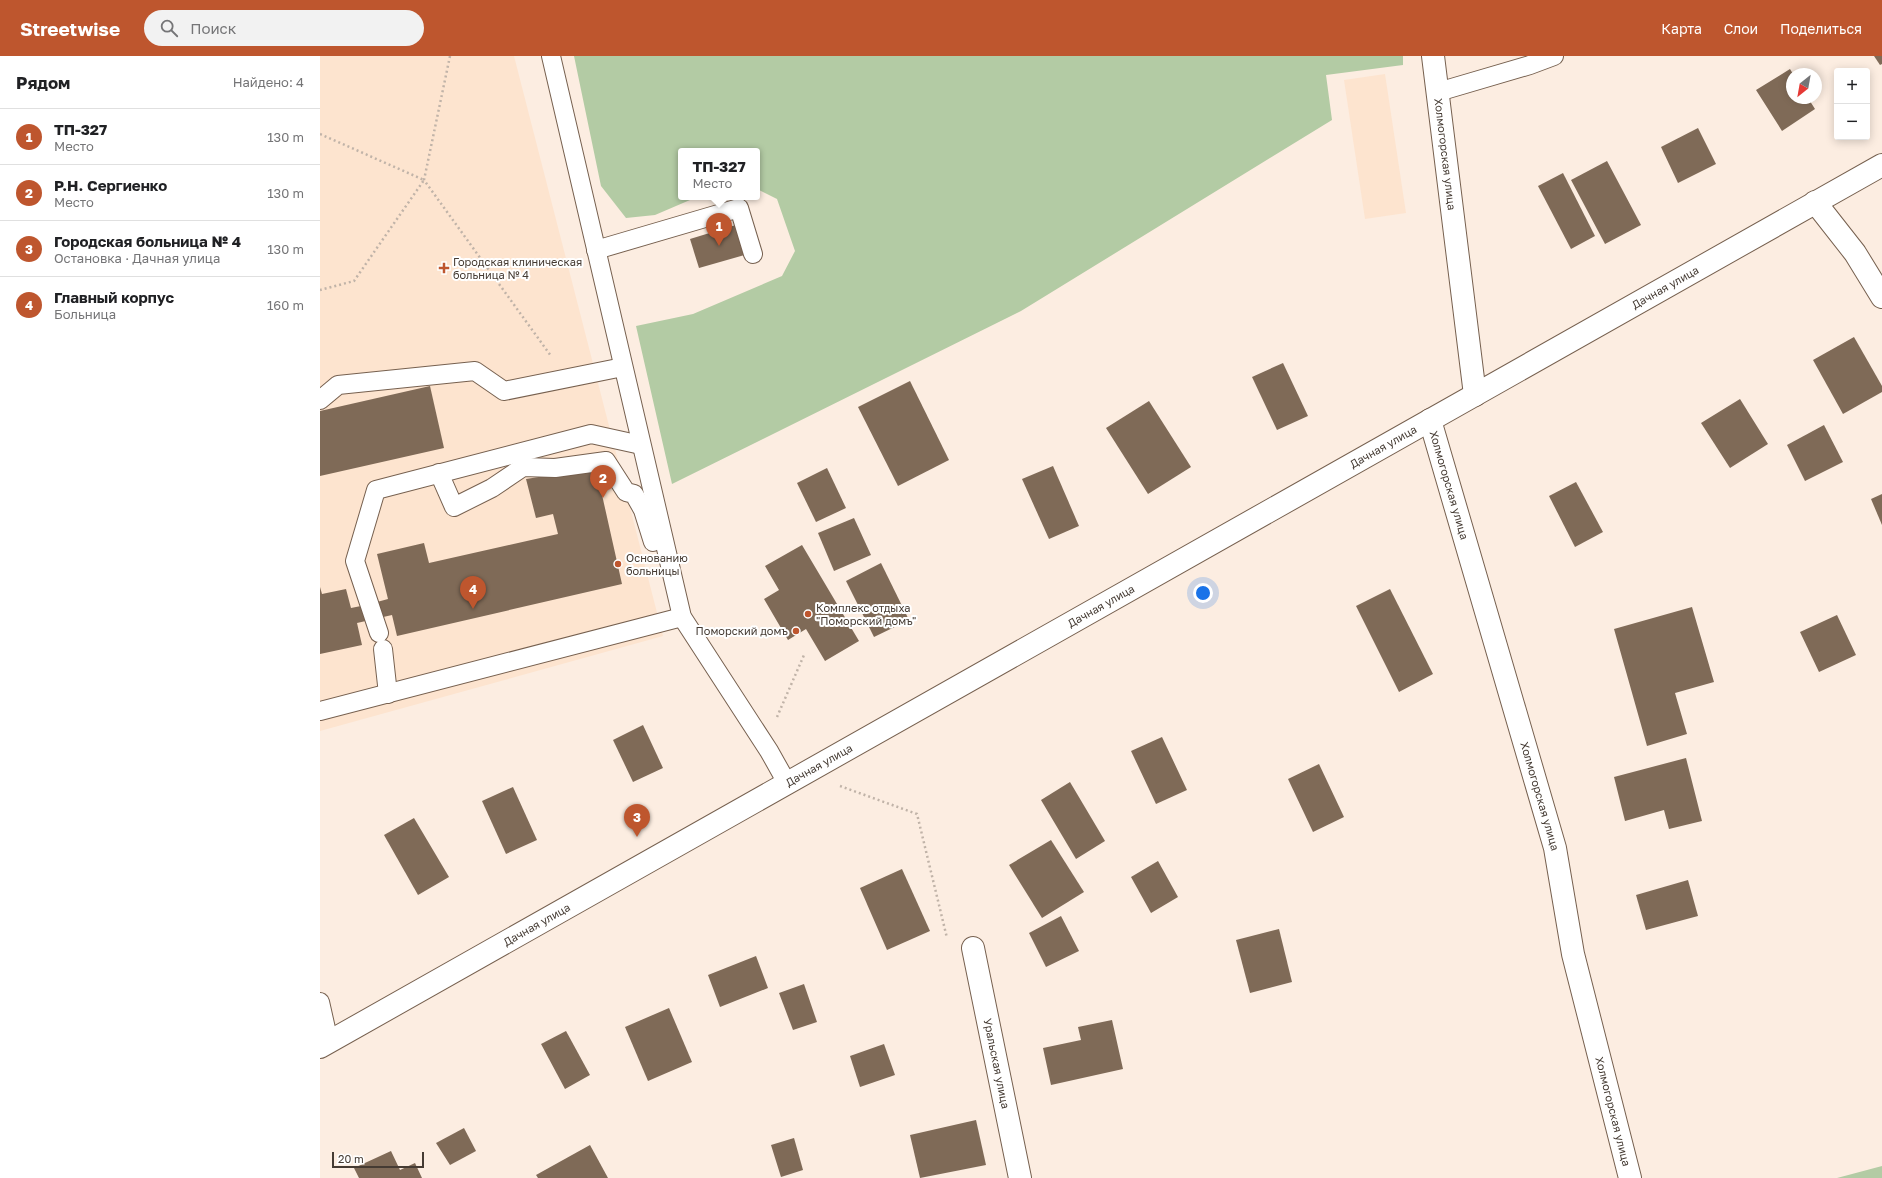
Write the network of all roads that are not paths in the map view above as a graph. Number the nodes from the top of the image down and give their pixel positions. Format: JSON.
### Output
{"nodes":[{"id":1,"x":551,"y":56,"type":"edge"},
{"id":2,"x":1434,"y":56,"type":"edge"},
{"id":3,"x":1554,"y":56,"type":"edge"},
{"id":4,"x":1438,"y":92,"type":"junction"},
{"id":5,"x":1882,"y":165,"type":"edge"},
{"id":6,"x":1815,"y":202,"type":"junction"},
{"id":7,"x":596,"y":250,"type":"junction"},
{"id":8,"x":753,"y":254,"type":"dead end"},
{"id":9,"x":1882,"y":298,"type":"edge"},
{"id":10,"x":623,"y":366,"type":"junction"},
{"id":11,"x":1475,"y":395,"type":"junction"},
{"id":12,"x":320,"y":400,"type":"edge"},
{"id":13,"x":1430,"y":420,"type":"junction"},
{"id":14,"x":641,"y":445,"type":"junction"},
{"id":15,"x":439,"y":473,"type":"junction"},
{"id":16,"x":673,"y":582,"type":"junction"},
{"id":17,"x":682,"y":617,"type":"junction"},
{"id":18,"x":388,"y":694,"type":"junction"},
{"id":19,"x":320,"y":711,"type":"edge"},
{"id":20,"x":795,"y":778,"type":"junction"},
{"id":21,"x":973,"y":948,"type":"dead end"},
{"id":22,"x":320,"y":1002,"type":"edge"},
{"id":23,"x":324,"y":1045,"type":"edge"},
{"id":24,"x":1020,"y":1178,"type":"edge"},
{"id":25,"x":1630,"y":1178,"type":"edge"}],
"edges":[{"from":1,"to":7,"type":"lane"},
{"from":2,"to":4,"type":"street","name":"Холмогорская улица"},
{"from":3,"to":4,"type":"lane"},
{"from":4,"to":11,"type":"street","name":"Холмогорская улица"},
{"from":5,"to":6,"type":"street","name":"Дачная улица"},
{"from":6,"to":9,"type":"street"},
{"from":6,"to":11,"type":"street","name":"Дачная улица"},
{"from":7,"to":8,"type":"lane"},
{"from":7,"to":10,"type":"lane"},
{"from":10,"to":12,"type":"lane"},
{"from":10,"to":14,"type":"lane"},
{"from":11,"to":13,"type":"street","name":"Дачная улица"},
{"from":13,"to":20,"type":"street","name":"Дачная улица"},
{"from":13,"to":25,"type":"street","name":"Холмогорская улица"},
{"from":14,"to":15,"type":"lane"},
{"from":14,"to":16,"type":"lane"},
{"from":15,"to":16,"type":"lane"},
{"from":15,"to":18,"type":"lane"},
{"from":16,"to":17,"type":"lane"},
{"from":17,"to":18,"type":"lane"},
{"from":17,"to":20,"type":"lane"},
{"from":18,"to":19,"type":"lane"},
{"from":20,"to":23,"type":"street","name":"Дачная улица"},
{"from":21,"to":24,"type":"street","name":"Уральская улица"},
{"from":22,"to":23,"type":"lane"}]}
